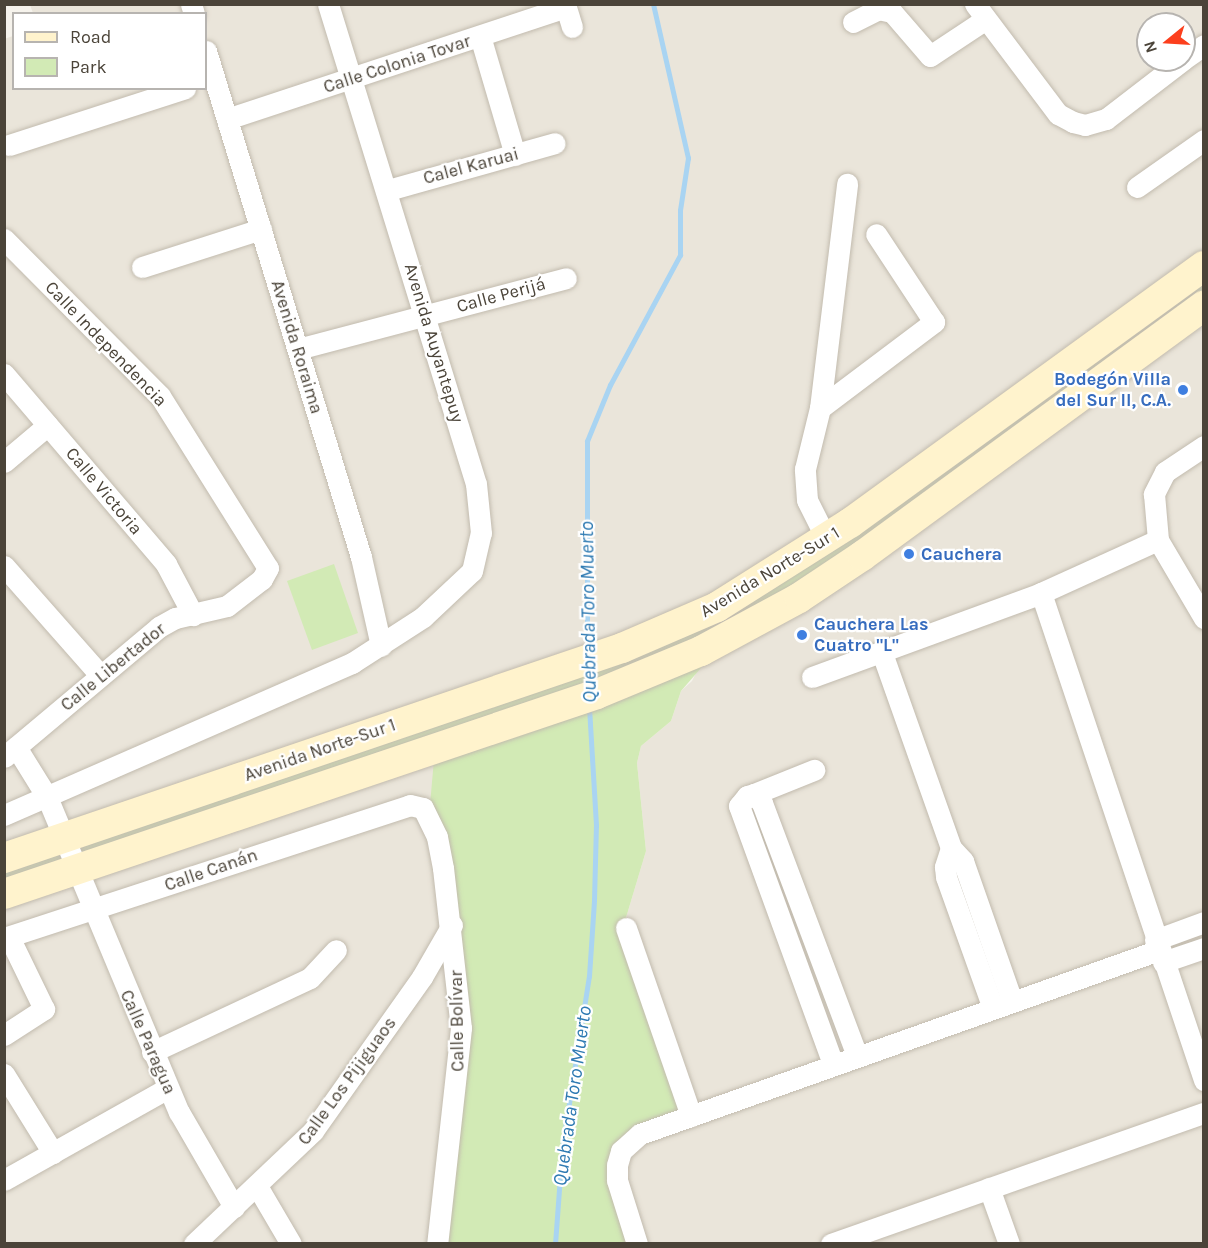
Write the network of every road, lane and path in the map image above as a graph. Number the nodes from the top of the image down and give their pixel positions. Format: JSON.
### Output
{"nodes":[{"id":1,"x":328,"y":4,"type":"edge"},
{"id":2,"x":565,"y":6,"type":"edge"},
{"id":3,"x":980,"y":12,"type":"edge"},
{"id":4,"x":853,"y":22,"type":"dead end"},
{"id":5,"x":572,"y":27,"type":"dead end"},
{"id":6,"x":480,"y":36,"type":"junction"},
{"id":7,"x":207,"y":58,"type":"edge"},
{"id":8,"x":1168,"y":72,"type":"edge"},
{"id":9,"x":352,"y":79,"type":"junction"},
{"id":10,"x":210,"y":81,"type":"edge"},
{"id":11,"x":179,"y":90,"type":"edge"},
{"id":12,"x":227,"y":119,"type":"junction"},
{"id":13,"x":1203,"y":140,"type":"edge"},
{"id":14,"x":555,"y":143,"type":"dead end"},
{"id":15,"x":9,"y":144,"type":"dead end"},
{"id":16,"x":515,"y":154,"type":"junction"},
{"id":17,"x":847,"y":184,"type":"dead end"},
{"id":18,"x":1137,"y":187,"type":"dead end"},
{"id":19,"x":388,"y":190,"type":"junction"},
{"id":20,"x":261,"y":230,"type":"junction"},
{"id":21,"x":876,"y":234,"type":"dead end"},
{"id":22,"x":4,"y":239,"type":"edge"},
{"id":23,"x":1203,"y":266,"type":"edge"},
{"id":24,"x":142,"y":267,"type":"dead end"},
{"id":25,"x":566,"y":278,"type":"dead end"},
{"id":26,"x":1203,"y":306,"type":"edge"},
{"id":27,"x":426,"y":315,"type":"junction"},
{"id":28,"x":298,"y":349,"type":"junction"},
{"id":29,"x":4,"y":374,"type":"edge"},
{"id":30,"x":820,"y":408,"type":"junction"},
{"id":31,"x":48,"y":425,"type":"junction"},
{"id":32,"x":1203,"y":446,"type":"edge"},
{"id":33,"x":4,"y":462,"type":"edge"},
{"id":34,"x":826,"y":538,"type":"junction"},
{"id":35,"x":1158,"y":540,"type":"junction"},
{"id":36,"x":257,"y":547,"type":"joint"},
{"id":37,"x":4,"y":566,"type":"edge"},
{"id":38,"x":1041,"y":593,"type":"junction"},
{"id":39,"x":193,"y":615,"type":"junction"},
{"id":40,"x":1203,"y":618,"type":"edge"},
{"id":41,"x":381,"y":646,"type":"junction"},
{"id":42,"x":882,"y":653,"type":"junction"},
{"id":43,"x":100,"y":675,"type":"junction"},
{"id":44,"x":812,"y":677,"type":"dead end"},
{"id":45,"x":10,"y":752,"type":"edge"},
{"id":46,"x":814,"y":770,"type":"dead end"},
{"id":47,"x":754,"y":794,"type":"junction"},
{"id":48,"x":47,"y":797,"type":"junction"},
{"id":49,"x":418,"y":805,"type":"joint"},
{"id":50,"x":4,"y":815,"type":"edge"},
{"id":51,"x":63,"y":838,"type":"junction"},
{"id":52,"x":4,"y":858,"type":"edge"},
{"id":53,"x":76,"y":869,"type":"junction"},
{"id":54,"x":4,"y":894,"type":"edge"},
{"id":55,"x":93,"y":911,"type":"junction"},
{"id":56,"x":1203,"y":922,"type":"edge"},
{"id":57,"x":452,"y":925,"type":"junction"},
{"id":58,"x":626,"y":928,"type":"dead end"},
{"id":59,"x":810,"y":931,"type":"junction"},
{"id":60,"x":7,"y":937,"type":"edge"},
{"id":61,"x":788,"y":939,"type":"junction"},
{"id":62,"x":1203,"y":948,"type":"edge"},
{"id":63,"x":336,"y":950,"type":"dead end"},
{"id":64,"x":1159,"y":951,"type":"junction"},
{"id":65,"x":1003,"y":1004,"type":"junction"},
{"id":66,"x":4,"y":1035,"type":"edge"},
{"id":67,"x":152,"y":1052,"type":"junction"},
{"id":68,"x":857,"y":1056,"type":"junction"},
{"id":69,"x":833,"y":1064,"type":"junction"},
{"id":70,"x":4,"y":1074,"type":"edge"},
{"id":71,"x":1203,"y":1080,"type":"edge"},
{"id":72,"x":168,"y":1088,"type":"junction"},
{"id":73,"x":1203,"y":1113,"type":"edge"},
{"id":74,"x":691,"y":1116,"type":"junction"},
{"id":75,"x":52,"y":1153,"type":"junction"},
{"id":76,"x":4,"y":1180,"type":"edge"},
{"id":77,"x":257,"y":1186,"type":"junction"},
{"id":78,"x":989,"y":1188,"type":"junction"},
{"id":79,"x":234,"y":1207,"type":"junction"},
{"id":80,"x":194,"y":1244,"type":"edge"},
{"id":81,"x":291,"y":1244,"type":"edge"},
{"id":82,"x":437,"y":1244,"type":"edge"},
{"id":83,"x":637,"y":1244,"type":"edge"},
{"id":84,"x":831,"y":1244,"type":"edge"},
{"id":85,"x":1009,"y":1244,"type":"edge"}],
"edges":[{"from":1,"to":9,"type":"street","name":"Avenida Auyantepuy"},
{"from":2,"to":5,"type":"street"},
{"from":2,"to":6,"type":"street","name":"Calle Colonia Tovar"},
{"from":3,"to":4,"type":"street"},
{"from":3,"to":8,"type":"street"},
{"from":6,"to":9,"type":"street","name":"Calle Colonia Tovar"},
{"from":6,"to":16,"type":"street"},
{"from":7,"to":10,"type":"street","name":"Avenida Roraima"},
{"from":9,"to":12,"type":"street","name":"Calle Colonia Tovar"},
{"from":9,"to":19,"type":"street","name":"Avenida Auyantepuy"},
{"from":10,"to":12,"type":"street","name":"Avenida Roraima"},
{"from":11,"to":15,"type":"street"},
{"from":12,"to":20,"type":"street","name":"Avenida Roraima"},
{"from":13,"to":18,"type":"street"},
{"from":14,"to":16,"type":"street","name":"Calel Karuai"},
{"from":16,"to":19,"type":"street","name":"Calel Karuai"},
{"from":17,"to":30,"type":"street"},
{"from":19,"to":27,"type":"street","name":"Avenida Auyantepuy"},
{"from":20,"to":24,"type":"street"},
{"from":20,"to":28,"type":"street","name":"Avenida Roraima"},
{"from":21,"to":30,"type":"street"},
{"from":22,"to":36,"type":"street","name":"Calle Independencia"},
{"from":23,"to":34,"type":"main road","name":"Avenida Norte-Sur 1"},
{"from":25,"to":27,"type":"street","name":"Calle Perijá"},
{"from":26,"to":53,"type":"main road","name":"Avenida Norte-Sur 1"},
{"from":27,"to":28,"type":"street","name":"Calle Perijá"},
{"from":27,"to":41,"type":"street","name":"Avenida Auyantepuy"},
{"from":28,"to":41,"type":"street","name":"Avenida Roraima"},
{"from":29,"to":31,"type":"street","name":"Calle Victoria"},
{"from":30,"to":34,"type":"street"},
{"from":31,"to":33,"type":"street"},
{"from":31,"to":39,"type":"street","name":"Calle Victoria"},
{"from":32,"to":35,"type":"street"},
{"from":34,"to":51,"type":"main road","name":"Avenida Norte-Sur 1"},
{"from":35,"to":38,"type":"street"},
{"from":35,"to":40,"type":"street"},
{"from":36,"to":39,"type":"street","name":"Calle Libertador"},
{"from":37,"to":43,"type":"street"},
{"from":38,"to":42,"type":"street"},
{"from":38,"to":64,"type":"street"},
{"from":39,"to":43,"type":"street","name":"Calle Libertador"},
{"from":41,"to":48,"type":"street","name":"Avenida Auyantepuy"},
{"from":42,"to":44,"type":"street"},
{"from":42,"to":65,"type":"street"},
{"from":43,"to":45,"type":"street","name":"Calle Libertador"},
{"from":45,"to":48,"type":"street","name":"Calle Paragua"},
{"from":46,"to":47,"type":"street"},
{"from":47,"to":59,"type":"street"},
{"from":47,"to":61,"type":"street"},
{"from":48,"to":50,"type":"street","name":"Avenida Auyantepuy"},
{"from":48,"to":51,"type":"street","name":"Calle Paragua"},
{"from":49,"to":55,"type":"street","name":"Calle Canán"},
{"from":49,"to":57,"type":"street","name":"Calle Bolívar"},
{"from":51,"to":52,"type":"main road","name":"Avenida Norte-Sur 1"},
{"from":51,"to":53,"type":"street","name":"Calle Paragua"},
{"from":53,"to":54,"type":"main road","name":"Avenida Norte-Sur 1"},
{"from":53,"to":55,"type":"street","name":"Calle Paragua"},
{"from":55,"to":60,"type":"street","name":"Calle Canán"},
{"from":55,"to":67,"type":"street","name":"Calle Paragua"},
{"from":56,"to":64,"type":"street"},
{"from":57,"to":77,"type":"street","name":"Calle Los Pijiguaos"},
{"from":57,"to":82,"type":"street","name":"Calle Bolívar"},
{"from":58,"to":74,"type":"street"},
{"from":59,"to":61,"type":"street"},
{"from":59,"to":68,"type":"street"},
{"from":60,"to":66,"type":"street"},
{"from":61,"to":69,"type":"street"},
{"from":62,"to":64,"type":"street"},
{"from":63,"to":67,"type":"street"},
{"from":64,"to":65,"type":"street"},
{"from":64,"to":71,"type":"street"},
{"from":65,"to":68,"type":"street"},
{"from":67,"to":72,"type":"street","name":"Calle Paragua"},
{"from":68,"to":69,"type":"street"},
{"from":69,"to":74,"type":"street"},
{"from":70,"to":75,"type":"street"},
{"from":72,"to":75,"type":"street"},
{"from":72,"to":79,"type":"street","name":"Calle Paragua"},
{"from":73,"to":78,"type":"street"},
{"from":74,"to":83,"type":"street"},
{"from":75,"to":76,"type":"street"},
{"from":77,"to":79,"type":"street","name":"Calle Los Pijiguaos"},
{"from":77,"to":81,"type":"street"},
{"from":78,"to":84,"type":"street"},
{"from":78,"to":85,"type":"street"},
{"from":79,"to":80,"type":"street","name":"Calle Los Pijiguaos"}]}
